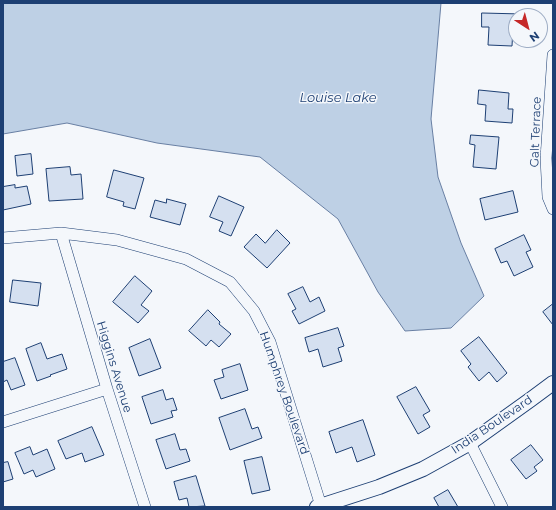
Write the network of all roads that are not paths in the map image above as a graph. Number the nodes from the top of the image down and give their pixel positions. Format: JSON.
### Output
{"nodes":[{"id":1,"x":553,"y":55,"type":"edge"},
{"id":2,"x":553,"y":209,"type":"edge"},
{"id":3,"x":61,"y":233,"type":"junction"},
{"id":4,"x":3,"y":238,"type":"edge"},
{"id":5,"x":553,"y":383,"type":"edge"},
{"id":6,"x":107,"y":389,"type":"junction"},
{"id":7,"x":3,"y":422,"type":"edge"},
{"id":8,"x":470,"y":443,"type":"junction"},
{"id":9,"x":145,"y":507,"type":"edge"},
{"id":10,"x":320,"y":507,"type":"edge"},
{"id":11,"x":502,"y":507,"type":"edge"}],
"edges":[{"from":1,"to":2,"type":"street","name":"Galt Terrace"},
{"from":3,"to":4,"type":"street","name":"Humphrey Boulevard"},
{"from":3,"to":6,"type":"street","name":"Higgins Avenue"},
{"from":3,"to":10,"type":"street","name":"Humphrey Boulevard"},
{"from":5,"to":8,"type":"street","name":"India Boulevard"},
{"from":6,"to":7,"type":"street"},
{"from":6,"to":9,"type":"street","name":"Higgins Avenue"},
{"from":8,"to":10,"type":"street","name":"India Boulevard"},
{"from":8,"to":11,"type":"street"}]}
